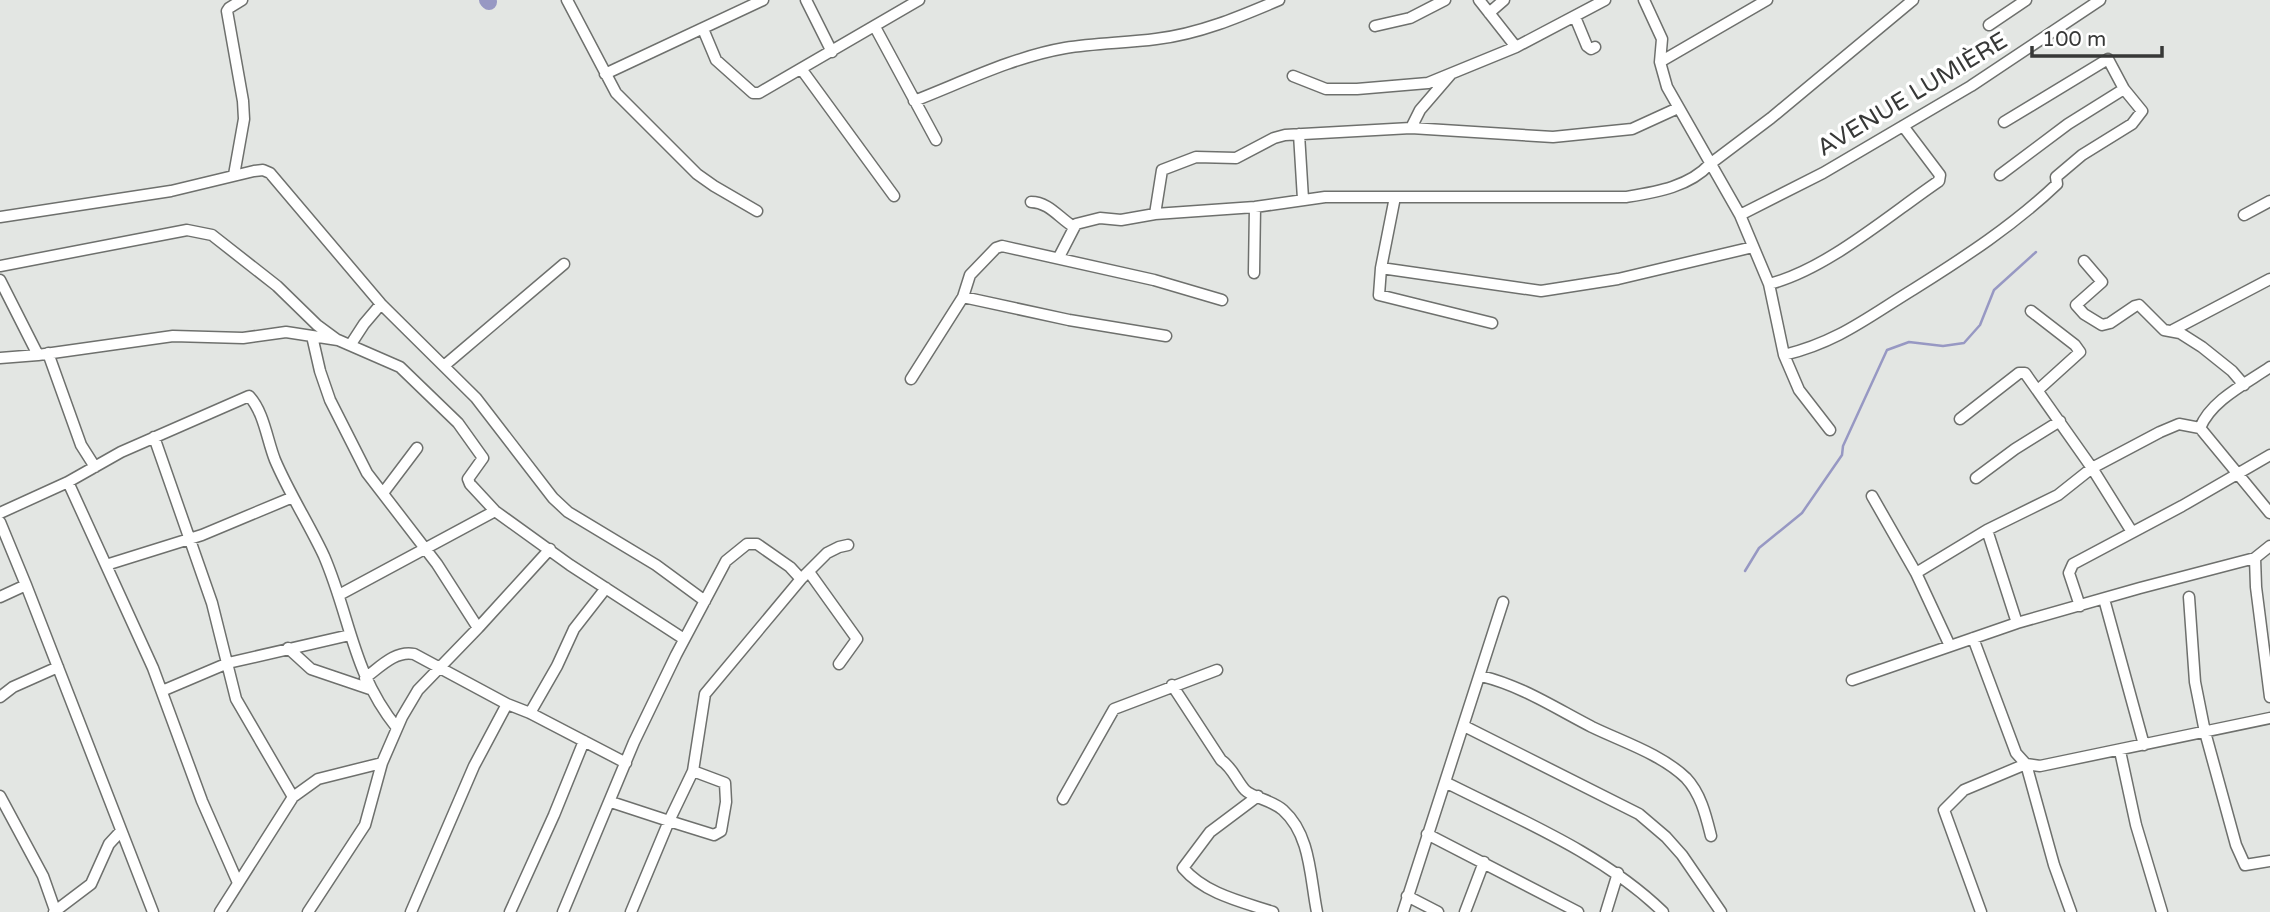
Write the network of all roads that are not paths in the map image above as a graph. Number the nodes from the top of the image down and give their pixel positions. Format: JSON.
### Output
{"nodes":[{"id":1,"x":242,"y":0,"type":"edge"},
{"id":2,"x":567,"y":0,"type":"edge"},
{"id":3,"x":763,"y":0,"type":"edge"},
{"id":4,"x":806,"y":0,"type":"edge"},
{"id":5,"x":919,"y":0,"type":"edge"},
{"id":6,"x":1279,"y":0,"type":"edge"},
{"id":7,"x":1445,"y":0,"type":"edge"},
{"id":8,"x":1479,"y":0,"type":"edge"},
{"id":9,"x":1504,"y":0,"type":"edge"},
{"id":10,"x":1605,"y":0,"type":"edge"},
{"id":11,"x":1644,"y":0,"type":"edge"},
{"id":12,"x":1767,"y":0,"type":"edge"},
{"id":13,"x":1913,"y":0,"type":"edge"},
{"id":14,"x":2026,"y":0,"type":"edge"},
{"id":15,"x":2100,"y":0,"type":"edge"},
{"id":16,"x":1489,"y":12,"type":"junction"},
{"id":17,"x":1576,"y":17,"type":"junction"},
{"id":18,"x":1989,"y":25,"type":"dead end"},
{"id":19,"x":1375,"y":26,"type":"dead end"},
{"id":20,"x":875,"y":27,"type":"junction"},
{"id":21,"x":703,"y":29,"type":"junction"},
{"id":22,"x":1516,"y":47,"type":"junction"},
{"id":23,"x":1595,"y":47,"type":"dead end"},
{"id":24,"x":832,"y":52,"type":"junction"},
{"id":25,"x":1660,"y":62,"type":"junction"},
{"id":26,"x":802,"y":70,"type":"junction"},
{"id":27,"x":605,"y":74,"type":"junction"},
{"id":28,"x":1451,"y":74,"type":"junction"},
{"id":29,"x":1293,"y":76,"type":"dead end"},
{"id":30,"x":2124,"y":89,"type":"junction"},
{"id":31,"x":914,"y":102,"type":"junction"},
{"id":32,"x":1678,"y":108,"type":"junction"},
{"id":33,"x":2004,"y":122,"type":"dead end"},
{"id":34,"x":1903,"y":126,"type":"junction"},
{"id":35,"x":1411,"y":128,"type":"junction"},
{"id":36,"x":1299,"y":134,"type":"junction"},
{"id":37,"x":936,"y":140,"type":"dead end"},
{"id":38,"x":1710,"y":164,"type":"junction"},
{"id":39,"x":234,"y":175,"type":"junction"},
{"id":40,"x":2000,"y":175,"type":"dead end"},
{"id":41,"x":894,"y":196,"type":"dead end"},
{"id":42,"x":1395,"y":197,"type":"junction"},
{"id":43,"x":1303,"y":199,"type":"junction"},
{"id":44,"x":2270,"y":201,"type":"edge"},
{"id":45,"x":1031,"y":202,"type":"dead end"},
{"id":46,"x":1255,"y":206,"type":"junction"},
{"id":47,"x":757,"y":211,"type":"dead end"},
{"id":48,"x":1155,"y":214,"type":"junction"},
{"id":49,"x":1740,"y":215,"type":"junction"},
{"id":50,"x":2244,"y":215,"type":"dead end"},
{"id":51,"x":0,"y":217,"type":"edge"},
{"id":52,"x":1074,"y":227,"type":"junction"},
{"id":53,"x":1753,"y":247,"type":"junction"},
{"id":54,"x":1059,"y":257,"type":"junction"},
{"id":55,"x":2084,"y":261,"type":"dead end"},
{"id":56,"x":564,"y":264,"type":"dead end"},
{"id":57,"x":0,"y":266,"type":"edge"},
{"id":58,"x":1381,"y":268,"type":"junction"},
{"id":59,"x":1254,"y":273,"type":"dead end"},
{"id":60,"x":2270,"y":279,"type":"edge"},
{"id":61,"x":0,"y":280,"type":"edge"},
{"id":62,"x":1769,"y":285,"type":"junction"},
{"id":63,"x":963,"y":297,"type":"junction"},
{"id":64,"x":1222,"y":300,"type":"dead end"},
{"id":65,"x":382,"y":304,"type":"junction"},
{"id":66,"x":2031,"y":311,"type":"dead end"},
{"id":67,"x":1492,"y":323,"type":"dead end"},
{"id":68,"x":2173,"y":331,"type":"junction"},
{"id":69,"x":312,"y":336,"type":"junction"},
{"id":70,"x":1166,"y":336,"type":"dead end"},
{"id":71,"x":338,"y":340,"type":"junction"},
{"id":72,"x":351,"y":344,"type":"junction"},
{"id":73,"x":43,"y":354,"type":"junction"},
{"id":74,"x":1784,"y":355,"type":"junction"},
{"id":75,"x":0,"y":358,"type":"edge"},
{"id":76,"x":445,"y":365,"type":"junction"},
{"id":77,"x":2270,"y":367,"type":"edge"},
{"id":78,"x":911,"y":379,"type":"dead end"},
{"id":79,"x":2244,"y":385,"type":"junction"},
{"id":80,"x":2039,"y":390,"type":"junction"},
{"id":81,"x":1960,"y":419,"type":"dead end"},
{"id":82,"x":2060,"y":421,"type":"junction"},
{"id":83,"x":2200,"y":428,"type":"junction"},
{"id":84,"x":1830,"y":430,"type":"dead end"},
{"id":85,"x":154,"y":437,"type":"junction"},
{"id":86,"x":417,"y":448,"type":"dead end"},
{"id":87,"x":2270,"y":455,"type":"edge"},
{"id":88,"x":95,"y":467,"type":"junction"},
{"id":89,"x":2092,"y":468,"type":"junction"},
{"id":90,"x":2237,"y":475,"type":"junction"},
{"id":91,"x":1976,"y":478,"type":"dead end"},
{"id":92,"x":68,"y":482,"type":"junction"},
{"id":93,"x":383,"y":493,"type":"junction"},
{"id":94,"x":1872,"y":496,"type":"dead end"},
{"id":95,"x":293,"y":497,"type":"junction"},
{"id":96,"x":495,"y":511,"type":"junction"},
{"id":97,"x":0,"y":513,"type":"edge"},
{"id":98,"x":2270,"y":513,"type":"edge"},
{"id":99,"x":0,"y":522,"type":"edge"},
{"id":100,"x":1987,"y":530,"type":"junction"},
{"id":101,"x":2132,"y":532,"type":"junction"},
{"id":102,"x":190,"y":538,"type":"junction"},
{"id":103,"x":848,"y":545,"type":"dead end"},
{"id":104,"x":2270,"y":546,"type":"edge"},
{"id":105,"x":425,"y":548,"type":"junction"},
{"id":106,"x":550,"y":549,"type":"junction"},
{"id":107,"x":2255,"y":558,"type":"junction"},
{"id":108,"x":106,"y":565,"type":"junction"},
{"id":109,"x":1916,"y":573,"type":"junction"},
{"id":110,"x":805,"y":576,"type":"junction"},
{"id":111,"x":26,"y":584,"type":"junction"},
{"id":112,"x":606,"y":588,"type":"junction"},
{"id":113,"x":339,"y":595,"type":"junction"},
{"id":114,"x":0,"y":597,"type":"edge"},
{"id":115,"x":2189,"y":597,"type":"dead end"},
{"id":116,"x":2104,"y":599,"type":"junction"},
{"id":117,"x":705,"y":601,"type":"junction"},
{"id":118,"x":1503,"y":602,"type":"dead end"},
{"id":119,"x":2080,"y":606,"type":"junction"},
{"id":120,"x":2017,"y":623,"type":"junction"},
{"id":121,"x":478,"y":628,"type":"junction"},
{"id":122,"x":350,"y":635,"type":"junction"},
{"id":123,"x":1973,"y":638,"type":"junction"},
{"id":124,"x":684,"y":639,"type":"junction"},
{"id":125,"x":1950,"y":646,"type":"junction"},
{"id":126,"x":288,"y":648,"type":"junction"},
{"id":127,"x":228,"y":663,"type":"junction"},
{"id":128,"x":839,"y":664,"type":"dead end"},
{"id":129,"x":440,"y":666,"type":"junction"},
{"id":130,"x":58,"y":667,"type":"junction"},
{"id":131,"x":1217,"y":670,"type":"dead end"},
{"id":132,"x":1481,"y":676,"type":"junction"},
{"id":133,"x":365,"y":678,"type":"junction"},
{"id":134,"x":1853,"y":680,"type":"dead end"},
{"id":135,"x":1172,"y":685,"type":"junction"},
{"id":136,"x":370,"y":689,"type":"junction"},
{"id":137,"x":162,"y":691,"type":"junction"},
{"id":138,"x":0,"y":697,"type":"edge"},
{"id":139,"x":2270,"y":697,"type":"edge"},
{"id":140,"x":507,"y":704,"type":"junction"},
{"id":141,"x":530,"y":713,"type":"junction"},
{"id":142,"x":2270,"y":718,"type":"edge"},
{"id":143,"x":1464,"y":726,"type":"junction"},
{"id":144,"x":397,"y":728,"type":"junction"},
{"id":145,"x":2205,"y":732,"type":"junction"},
{"id":146,"x":584,"y":741,"type":"junction"},
{"id":147,"x":2144,"y":745,"type":"junction"},
{"id":148,"x":2120,"y":751,"type":"junction"},
{"id":149,"x":382,"y":763,"type":"junction"},
{"id":150,"x":626,"y":763,"type":"junction"},
{"id":151,"x":2026,"y":764,"type":"junction"},
{"id":152,"x":693,"y":771,"type":"junction"},
{"id":153,"x":1446,"y":782,"type":"junction"},
{"id":154,"x":0,"y":796,"type":"edge"},
{"id":155,"x":1258,"y":796,"type":"junction"},
{"id":156,"x":293,"y":797,"type":"junction"},
{"id":157,"x":1063,"y":799,"type":"dead end"},
{"id":158,"x":611,"y":802,"type":"junction"},
{"id":159,"x":669,"y":821,"type":"junction"},
{"id":160,"x":121,"y":831,"type":"junction"},
{"id":161,"x":1427,"y":834,"type":"junction"},
{"id":162,"x":1711,"y":836,"type":"dead end"},
{"id":163,"x":2270,"y":861,"type":"edge"},
{"id":164,"x":1484,"y":862,"type":"junction"},
{"id":165,"x":1618,"y":873,"type":"junction"},
{"id":166,"x":238,"y":883,"type":"junction"},
{"id":167,"x":1407,"y":896,"type":"junction"},
{"id":168,"x":54,"y":911,"type":"edge"},
{"id":169,"x":153,"y":912,"type":"edge"},
{"id":170,"x":220,"y":912,"type":"edge"},
{"id":171,"x":308,"y":912,"type":"edge"},
{"id":172,"x":411,"y":912,"type":"edge"},
{"id":173,"x":510,"y":912,"type":"edge"},
{"id":174,"x":563,"y":912,"type":"edge"},
{"id":175,"x":631,"y":912,"type":"edge"},
{"id":176,"x":1273,"y":912,"type":"edge"},
{"id":177,"x":1317,"y":912,"type":"edge"},
{"id":178,"x":1403,"y":912,"type":"edge"},
{"id":179,"x":1438,"y":912,"type":"edge"},
{"id":180,"x":1465,"y":912,"type":"edge"},
{"id":181,"x":1578,"y":912,"type":"edge"},
{"id":182,"x":1606,"y":912,"type":"edge"},
{"id":183,"x":1663,"y":912,"type":"edge"},
{"id":184,"x":1721,"y":912,"type":"edge"},
{"id":185,"x":1980,"y":912,"type":"edge"},
{"id":186,"x":2071,"y":912,"type":"edge"},
{"id":187,"x":2162,"y":912,"type":"edge"}],
"edges":[{"from":1,"to":39,"type":"street"},
{"from":2,"to":27,"type":"street"},
{"from":3,"to":21,"type":"street"},
{"from":4,"to":24,"type":"street"},
{"from":5,"to":20,"type":"street"},
{"from":6,"to":31,"type":"street"},
{"from":7,"to":19,"type":"street"},
{"from":8,"to":16,"type":"street"},
{"from":9,"to":16,"type":"street"},
{"from":10,"to":17,"type":"street"},
{"from":11,"to":25,"type":"street"},
{"from":12,"to":25,"type":"street"},
{"from":13,"to":38,"type":"street"},
{"from":14,"to":18,"type":"street"},
{"from":15,"to":34,"type":"street","name":"AVENUE LUMIÈRE"},
{"from":16,"to":22,"type":"street"},
{"from":17,"to":22,"type":"street"},
{"from":17,"to":23,"type":"street"},
{"from":20,"to":24,"type":"street"},
{"from":20,"to":31,"type":"street"},
{"from":21,"to":26,"type":"street"},
{"from":21,"to":27,"type":"street"},
{"from":22,"to":28,"type":"street"},
{"from":24,"to":26,"type":"street"},
{"from":25,"to":32,"type":"street"},
{"from":26,"to":41,"type":"street"},
{"from":27,"to":47,"type":"street"},
{"from":28,"to":29,"type":"street"},
{"from":28,"to":35,"type":"street"},
{"from":30,"to":33,"type":"street"},
{"from":30,"to":40,"type":"street"},
{"from":30,"to":74,"type":"street"},
{"from":31,"to":37,"type":"street"},
{"from":32,"to":35,"type":"street"},
{"from":32,"to":38,"type":"street"},
{"from":34,"to":49,"type":"street","name":"AVENUE LUMIÈRE"},
{"from":34,"to":62,"type":"street"},
{"from":35,"to":36,"type":"street"},
{"from":36,"to":43,"type":"street"},
{"from":36,"to":48,"type":"street"},
{"from":38,"to":42,"type":"street"},
{"from":38,"to":49,"type":"street"},
{"from":39,"to":51,"type":"street"},
{"from":39,"to":65,"type":"street"},
{"from":42,"to":43,"type":"street"},
{"from":42,"to":58,"type":"street"},
{"from":43,"to":46,"type":"street"},
{"from":44,"to":50,"type":"street"},
{"from":45,"to":52,"type":"street"},
{"from":46,"to":48,"type":"street"},
{"from":46,"to":59,"type":"street"},
{"from":48,"to":52,"type":"street"},
{"from":49,"to":53,"type":"street"},
{"from":52,"to":54,"type":"street"},
{"from":53,"to":58,"type":"street"},
{"from":53,"to":62,"type":"street"},
{"from":54,"to":63,"type":"street"},
{"from":54,"to":64,"type":"street"},
{"from":55,"to":68,"type":"street"},
{"from":56,"to":76,"type":"street"},
{"from":57,"to":71,"type":"street"},
{"from":58,"to":67,"type":"street"},
{"from":60,"to":68,"type":"street"},
{"from":61,"to":73,"type":"street"},
{"from":62,"to":74,"type":"street"},
{"from":63,"to":70,"type":"street"},
{"from":63,"to":78,"type":"street"},
{"from":65,"to":72,"type":"street"},
{"from":65,"to":76,"type":"street"},
{"from":66,"to":80,"type":"street"},
{"from":68,"to":79,"type":"street"},
{"from":69,"to":71,"type":"street"},
{"from":69,"to":73,"type":"street"},
{"from":69,"to":93,"type":"street"},
{"from":71,"to":72,"type":"street"},
{"from":72,"to":96,"type":"street"},
{"from":73,"to":75,"type":"street"},
{"from":73,"to":88,"type":"street"},
{"from":74,"to":84,"type":"street"},
{"from":76,"to":117,"type":"street"},
{"from":77,"to":79,"type":"street"},
{"from":79,"to":83,"type":"street"},
{"from":80,"to":81,"type":"street"},
{"from":80,"to":82,"type":"street"},
{"from":82,"to":89,"type":"street"},
{"from":82,"to":91,"type":"street"},
{"from":83,"to":89,"type":"street"},
{"from":83,"to":90,"type":"street"},
{"from":85,"to":88,"type":"street"},
{"from":85,"to":95,"type":"street"},
{"from":85,"to":102,"type":"street"},
{"from":86,"to":93,"type":"street"},
{"from":87,"to":90,"type":"street"},
{"from":88,"to":92,"type":"street"},
{"from":89,"to":100,"type":"street"},
{"from":89,"to":101,"type":"street"},
{"from":90,"to":98,"type":"street"},
{"from":90,"to":101,"type":"street"},
{"from":92,"to":97,"type":"street"},
{"from":92,"to":108,"type":"street"},
{"from":93,"to":105,"type":"street"},
{"from":94,"to":109,"type":"street"},
{"from":95,"to":102,"type":"street"},
{"from":95,"to":113,"type":"street"},
{"from":96,"to":105,"type":"street"},
{"from":96,"to":106,"type":"street"},
{"from":99,"to":111,"type":"street"},
{"from":100,"to":109,"type":"street"},
{"from":100,"to":120,"type":"street"},
{"from":101,"to":119,"type":"street"},
{"from":102,"to":108,"type":"street"},
{"from":102,"to":127,"type":"street"},
{"from":103,"to":110,"type":"street"},
{"from":104,"to":107,"type":"street"},
{"from":105,"to":113,"type":"street"},
{"from":105,"to":121,"type":"street"},
{"from":106,"to":112,"type":"street"},
{"from":106,"to":121,"type":"street"},
{"from":107,"to":116,"type":"street"},
{"from":107,"to":139,"type":"street"},
{"from":108,"to":137,"type":"street"},
{"from":109,"to":125,"type":"street"},
{"from":110,"to":117,"type":"street"},
{"from":110,"to":128,"type":"street"},
{"from":110,"to":152,"type":"street"},
{"from":111,"to":114,"type":"street"},
{"from":111,"to":130,"type":"street"},
{"from":112,"to":124,"type":"street"},
{"from":112,"to":141,"type":"street"},
{"from":113,"to":122,"type":"street"},
{"from":115,"to":145,"type":"street"},
{"from":116,"to":119,"type":"street"},
{"from":116,"to":147,"type":"street"},
{"from":117,"to":124,"type":"street"},
{"from":118,"to":132,"type":"street"},
{"from":119,"to":120,"type":"street"},
{"from":120,"to":123,"type":"street"},
{"from":121,"to":129,"type":"street"},
{"from":122,"to":126,"type":"street"},
{"from":122,"to":133,"type":"street"},
{"from":123,"to":125,"type":"street"},
{"from":123,"to":151,"type":"street"},
{"from":124,"to":150,"type":"street"},
{"from":125,"to":134,"type":"street"},
{"from":126,"to":127,"type":"street"},
{"from":126,"to":136,"type":"street"},
{"from":127,"to":137,"type":"street"},
{"from":127,"to":156,"type":"street"},
{"from":129,"to":133,"type":"street"},
{"from":129,"to":140,"type":"street"},
{"from":129,"to":144,"type":"street"},
{"from":130,"to":138,"type":"street"},
{"from":130,"to":160,"type":"street"},
{"from":131,"to":135,"type":"street"},
{"from":132,"to":143,"type":"street"},
{"from":132,"to":162,"type":"street"},
{"from":133,"to":136,"type":"street"},
{"from":135,"to":155,"type":"street"},
{"from":135,"to":157,"type":"street"},
{"from":136,"to":144,"type":"street"},
{"from":137,"to":166,"type":"street"},
{"from":140,"to":141,"type":"street"},
{"from":140,"to":172,"type":"street"},
{"from":141,"to":146,"type":"street"},
{"from":142,"to":145,"type":"street"},
{"from":143,"to":153,"type":"street"},
{"from":143,"to":184,"type":"street"},
{"from":144,"to":149,"type":"street"},
{"from":145,"to":147,"type":"street"},
{"from":145,"to":163,"type":"street"},
{"from":146,"to":150,"type":"street"},
{"from":146,"to":173,"type":"street"},
{"from":147,"to":148,"type":"street"},
{"from":148,"to":151,"type":"street"},
{"from":148,"to":187,"type":"street"},
{"from":149,"to":156,"type":"street"},
{"from":149,"to":171,"type":"street"},
{"from":150,"to":158,"type":"street"},
{"from":151,"to":185,"type":"street"},
{"from":151,"to":186,"type":"street"},
{"from":152,"to":159,"type":"street"},
{"from":152,"to":159,"type":"street"},
{"from":153,"to":161,"type":"street"},
{"from":153,"to":165,"type":"street"},
{"from":154,"to":168,"type":"street"},
{"from":155,"to":176,"type":"street"},
{"from":155,"to":177,"type":"street"},
{"from":156,"to":166,"type":"street"},
{"from":158,"to":159,"type":"street"},
{"from":158,"to":174,"type":"street"},
{"from":159,"to":175,"type":"street"},
{"from":160,"to":168,"type":"street"},
{"from":160,"to":169,"type":"street"},
{"from":161,"to":164,"type":"street"},
{"from":161,"to":167,"type":"street"},
{"from":164,"to":180,"type":"street"},
{"from":164,"to":181,"type":"street"},
{"from":165,"to":182,"type":"street"},
{"from":165,"to":183,"type":"street"},
{"from":166,"to":170,"type":"street"},
{"from":167,"to":178,"type":"street"},
{"from":167,"to":179,"type":"street"}]}
